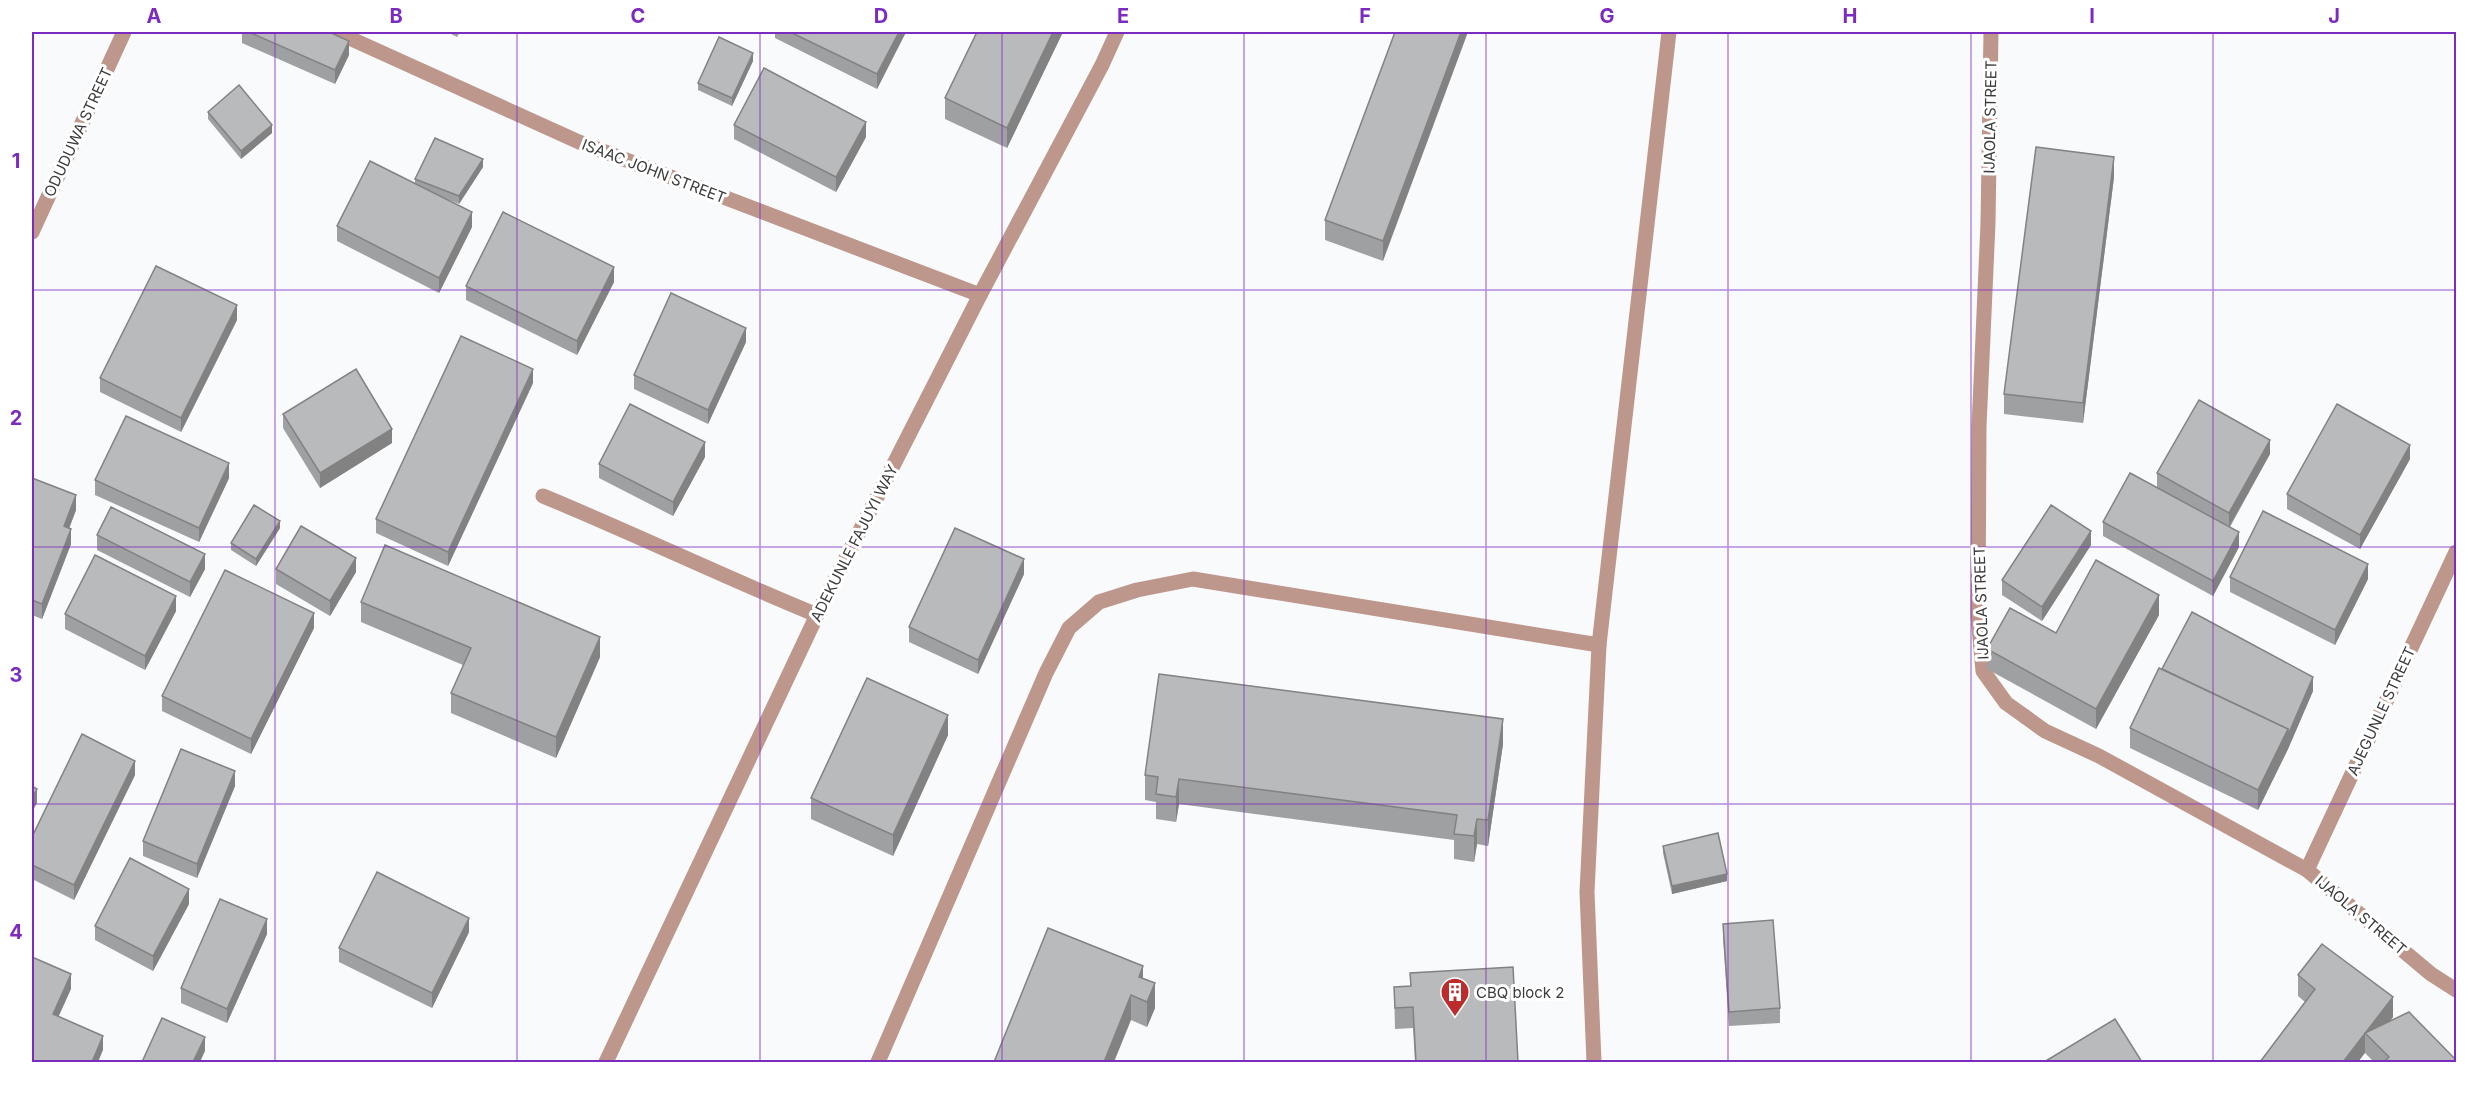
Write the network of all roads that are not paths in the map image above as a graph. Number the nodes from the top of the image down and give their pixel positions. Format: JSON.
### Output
{"nodes":[{"id":1,"x":124,"y":32,"type":"edge"},
{"id":2,"x":336,"y":32,"type":"edge"},
{"id":3,"x":1117,"y":32,"type":"edge"},
{"id":4,"x":1669,"y":32,"type":"edge"},
{"id":5,"x":1991,"y":32,"type":"edge"},
{"id":6,"x":32,"y":232,"type":"edge"},
{"id":7,"x":980,"y":296,"type":"junction"},
{"id":8,"x":543,"y":496,"type":"dead end"},
{"id":9,"x":2457,"y":552,"type":"edge"},
{"id":10,"x":817,"y":615,"type":"junction"},
{"id":11,"x":1599,"y":645,"type":"junction"},
{"id":12,"x":2307,"y":870,"type":"junction"},
{"id":13,"x":2457,"y":990,"type":"edge"},
{"id":14,"x":606,"y":1062,"type":"edge"},
{"id":15,"x":878,"y":1062,"type":"edge"},
{"id":16,"x":1594,"y":1062,"type":"edge"}],
"edges":[{"from":1,"to":6,"type":"street","name":"ODUDUWA STREET"},
{"from":2,"to":7,"type":"street","name":"ISAAC JOHN STREET"},
{"from":3,"to":7,"type":"street","name":"ADEKUNLE FAJUYI WAY"},
{"from":4,"to":11,"type":"street"},
{"from":5,"to":12,"type":"street","name":"IJAOLA STREET"},
{"from":7,"to":10,"type":"street","name":"ADEKUNLE FAJUYI WAY"},
{"from":8,"to":10,"type":"street"},
{"from":9,"to":12,"type":"street","name":"AJEGUNLE STREET"},
{"from":10,"to":14,"type":"street","name":"ADEKUNLE FAJUYI WAY"},
{"from":11,"to":15,"type":"street"},
{"from":11,"to":16,"type":"street"},
{"from":12,"to":13,"type":"street","name":"IJAOLA STREET"}]}
